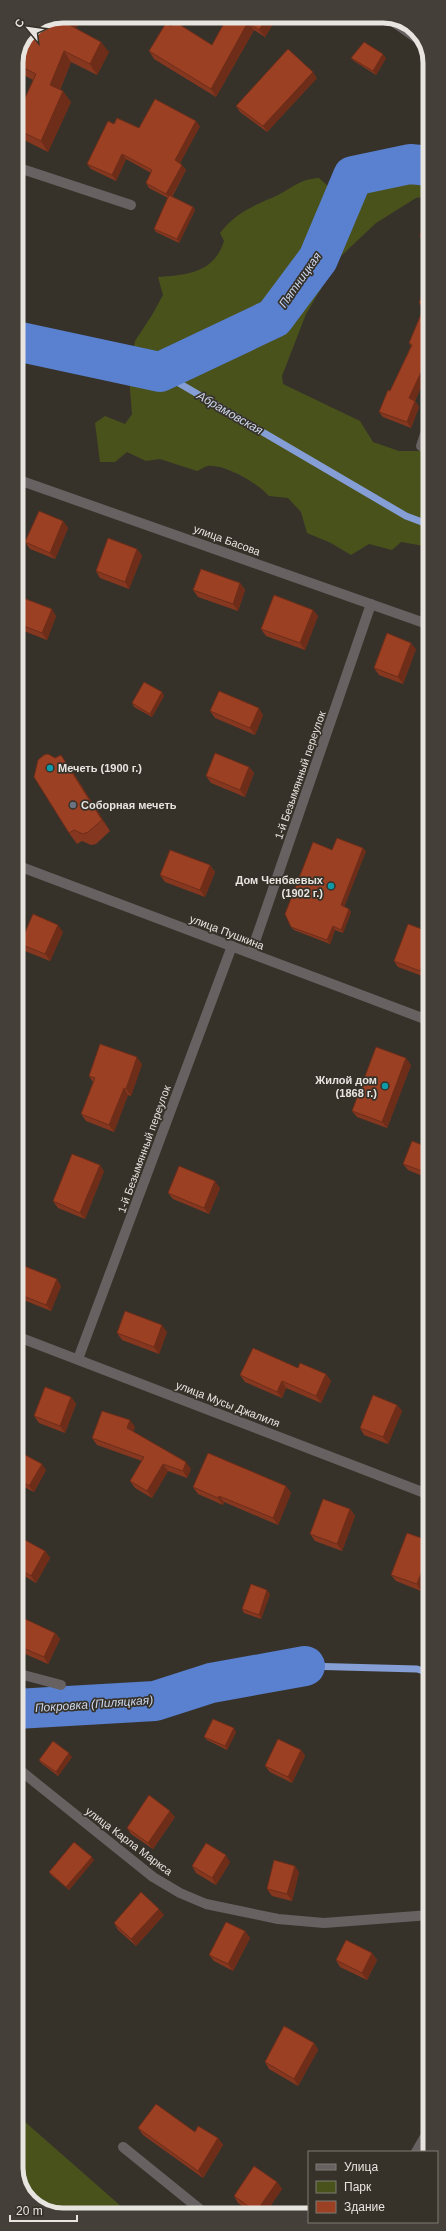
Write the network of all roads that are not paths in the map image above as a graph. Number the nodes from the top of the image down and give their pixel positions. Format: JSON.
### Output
{"nodes":[{"id":1,"x":23,"y":169,"type":"edge"},
{"id":2,"x":131,"y":205,"type":"dead end"},
{"id":3,"x":423,"y":440,"type":"edge"},
{"id":4,"x":421,"y":446,"type":"dead end"},
{"id":5,"x":23,"y":481,"type":"edge"},
{"id":6,"x":371,"y":604,"type":"junction"},
{"id":7,"x":423,"y":623,"type":"edge"},
{"id":8,"x":23,"y":868,"type":"edge"},
{"id":9,"x":232,"y":946,"type":"junction"},
{"id":10,"x":251,"y":954,"type":"junction"},
{"id":11,"x":423,"y":1018,"type":"edge"},
{"id":12,"x":23,"y":1339,"type":"edge"},
{"id":13,"x":78,"y":1359,"type":"junction"},
{"id":14,"x":423,"y":1493,"type":"edge"},
{"id":15,"x":23,"y":1675,"type":"edge"},
{"id":16,"x":61,"y":1685,"type":"dead end"},
{"id":17,"x":23,"y":1773,"type":"edge"},
{"id":18,"x":423,"y":1916,"type":"edge"},
{"id":19,"x":423,"y":2140,"type":"edge"},
{"id":20,"x":123,"y":2147,"type":"dead end"},
{"id":21,"x":417,"y":2151,"type":"edge"},
{"id":22,"x":198,"y":2208,"type":"edge"}],
"edges":[{"from":1,"to":2,"type":"street"},
{"from":3,"to":4,"type":"street"},
{"from":5,"to":6,"type":"street","name":"улица Басова"},
{"from":6,"to":7,"type":"street","name":"улица Басова"},
{"from":6,"to":10,"type":"street","name":"1-й Безымянный переулок"},
{"from":8,"to":9,"type":"street","name":"улица Пушкина"},
{"from":9,"to":10,"type":"street","name":"улица Пушкина"},
{"from":9,"to":13,"type":"street","name":"1-й Безымянный переулок"},
{"from":10,"to":11,"type":"street","name":"улица Пушкина"},
{"from":12,"to":13,"type":"street","name":"улица Мусы Джалиля"},
{"from":13,"to":14,"type":"street","name":"улица Мусы Джалиля"},
{"from":15,"to":16,"type":"street"},
{"from":17,"to":18,"type":"street","name":"улица Карла Маркса"},
{"from":19,"to":21,"type":"street"},
{"from":20,"to":22,"type":"street"}]}
